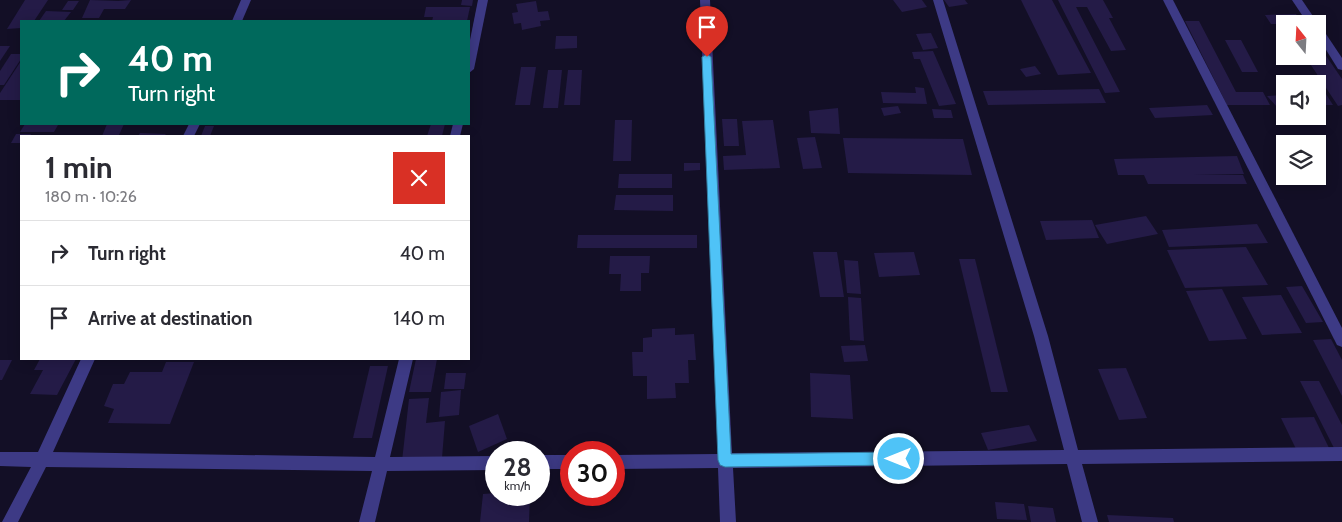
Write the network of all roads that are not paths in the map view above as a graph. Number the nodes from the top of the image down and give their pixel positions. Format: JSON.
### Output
{"nodes":[{"id":1,"x":246,"y":0,"type":"edge"},
{"id":2,"x":483,"y":0,"type":"edge"},
{"id":3,"x":705,"y":0,"type":"edge"},
{"id":4,"x":938,"y":0,"type":"edge"},
{"id":5,"x":1168,"y":0,"type":"edge"},
{"id":6,"x":1297,"y":0,"type":"edge"},
{"id":7,"x":1307,"y":15,"type":"edge"},
{"id":8,"x":237,"y":20,"type":"edge"},
{"id":9,"x":1326,"y":42,"type":"edge"},
{"id":10,"x":470,"y":65,"type":"edge"},
{"id":11,"x":1342,"y":66,"type":"edge"},
{"id":12,"x":1342,"y":341,"type":"edge"},
{"id":13,"x":88,"y":360,"type":"edge"},
{"id":14,"x":406,"y":360,"type":"edge"},
{"id":15,"x":1342,"y":454,"type":"edge"},
{"id":16,"x":1073,"y":457,"type":"junction"},
{"id":17,"x":43,"y":458,"type":"junction"},
{"id":18,"x":0,"y":459,"type":"edge"},
{"id":19,"x":725,"y":460,"type":"junction"},
{"id":20,"x":625,"y":462,"type":"edge"},
{"id":21,"x":485,"y":463,"type":"edge"},
{"id":22,"x":381,"y":464,"type":"junction"},
{"id":23,"x":10,"y":522,"type":"edge"},
{"id":24,"x":367,"y":522,"type":"edge"},
{"id":25,"x":728,"y":522,"type":"edge"},
{"id":26,"x":1090,"y":522,"type":"edge"}],
"edges":[{"from":1,"to":8,"type":"street"},
{"from":2,"to":10,"type":"street"},
{"from":3,"to":19,"type":"street"},
{"from":4,"to":16,"type":"street"},
{"from":5,"to":12,"type":"street"},
{"from":6,"to":7,"type":"street"},
{"from":9,"to":11,"type":"street"},
{"from":13,"to":17,"type":"street"},
{"from":14,"to":22,"type":"street"},
{"from":15,"to":16,"type":"street"},
{"from":16,"to":19,"type":"street"},
{"from":16,"to":26,"type":"street"},
{"from":17,"to":18,"type":"street"},
{"from":17,"to":22,"type":"street"},
{"from":17,"to":23,"type":"street"},
{"from":19,"to":20,"type":"street"},
{"from":19,"to":25,"type":"street"},
{"from":21,"to":22,"type":"street"},
{"from":22,"to":24,"type":"street"}]}
